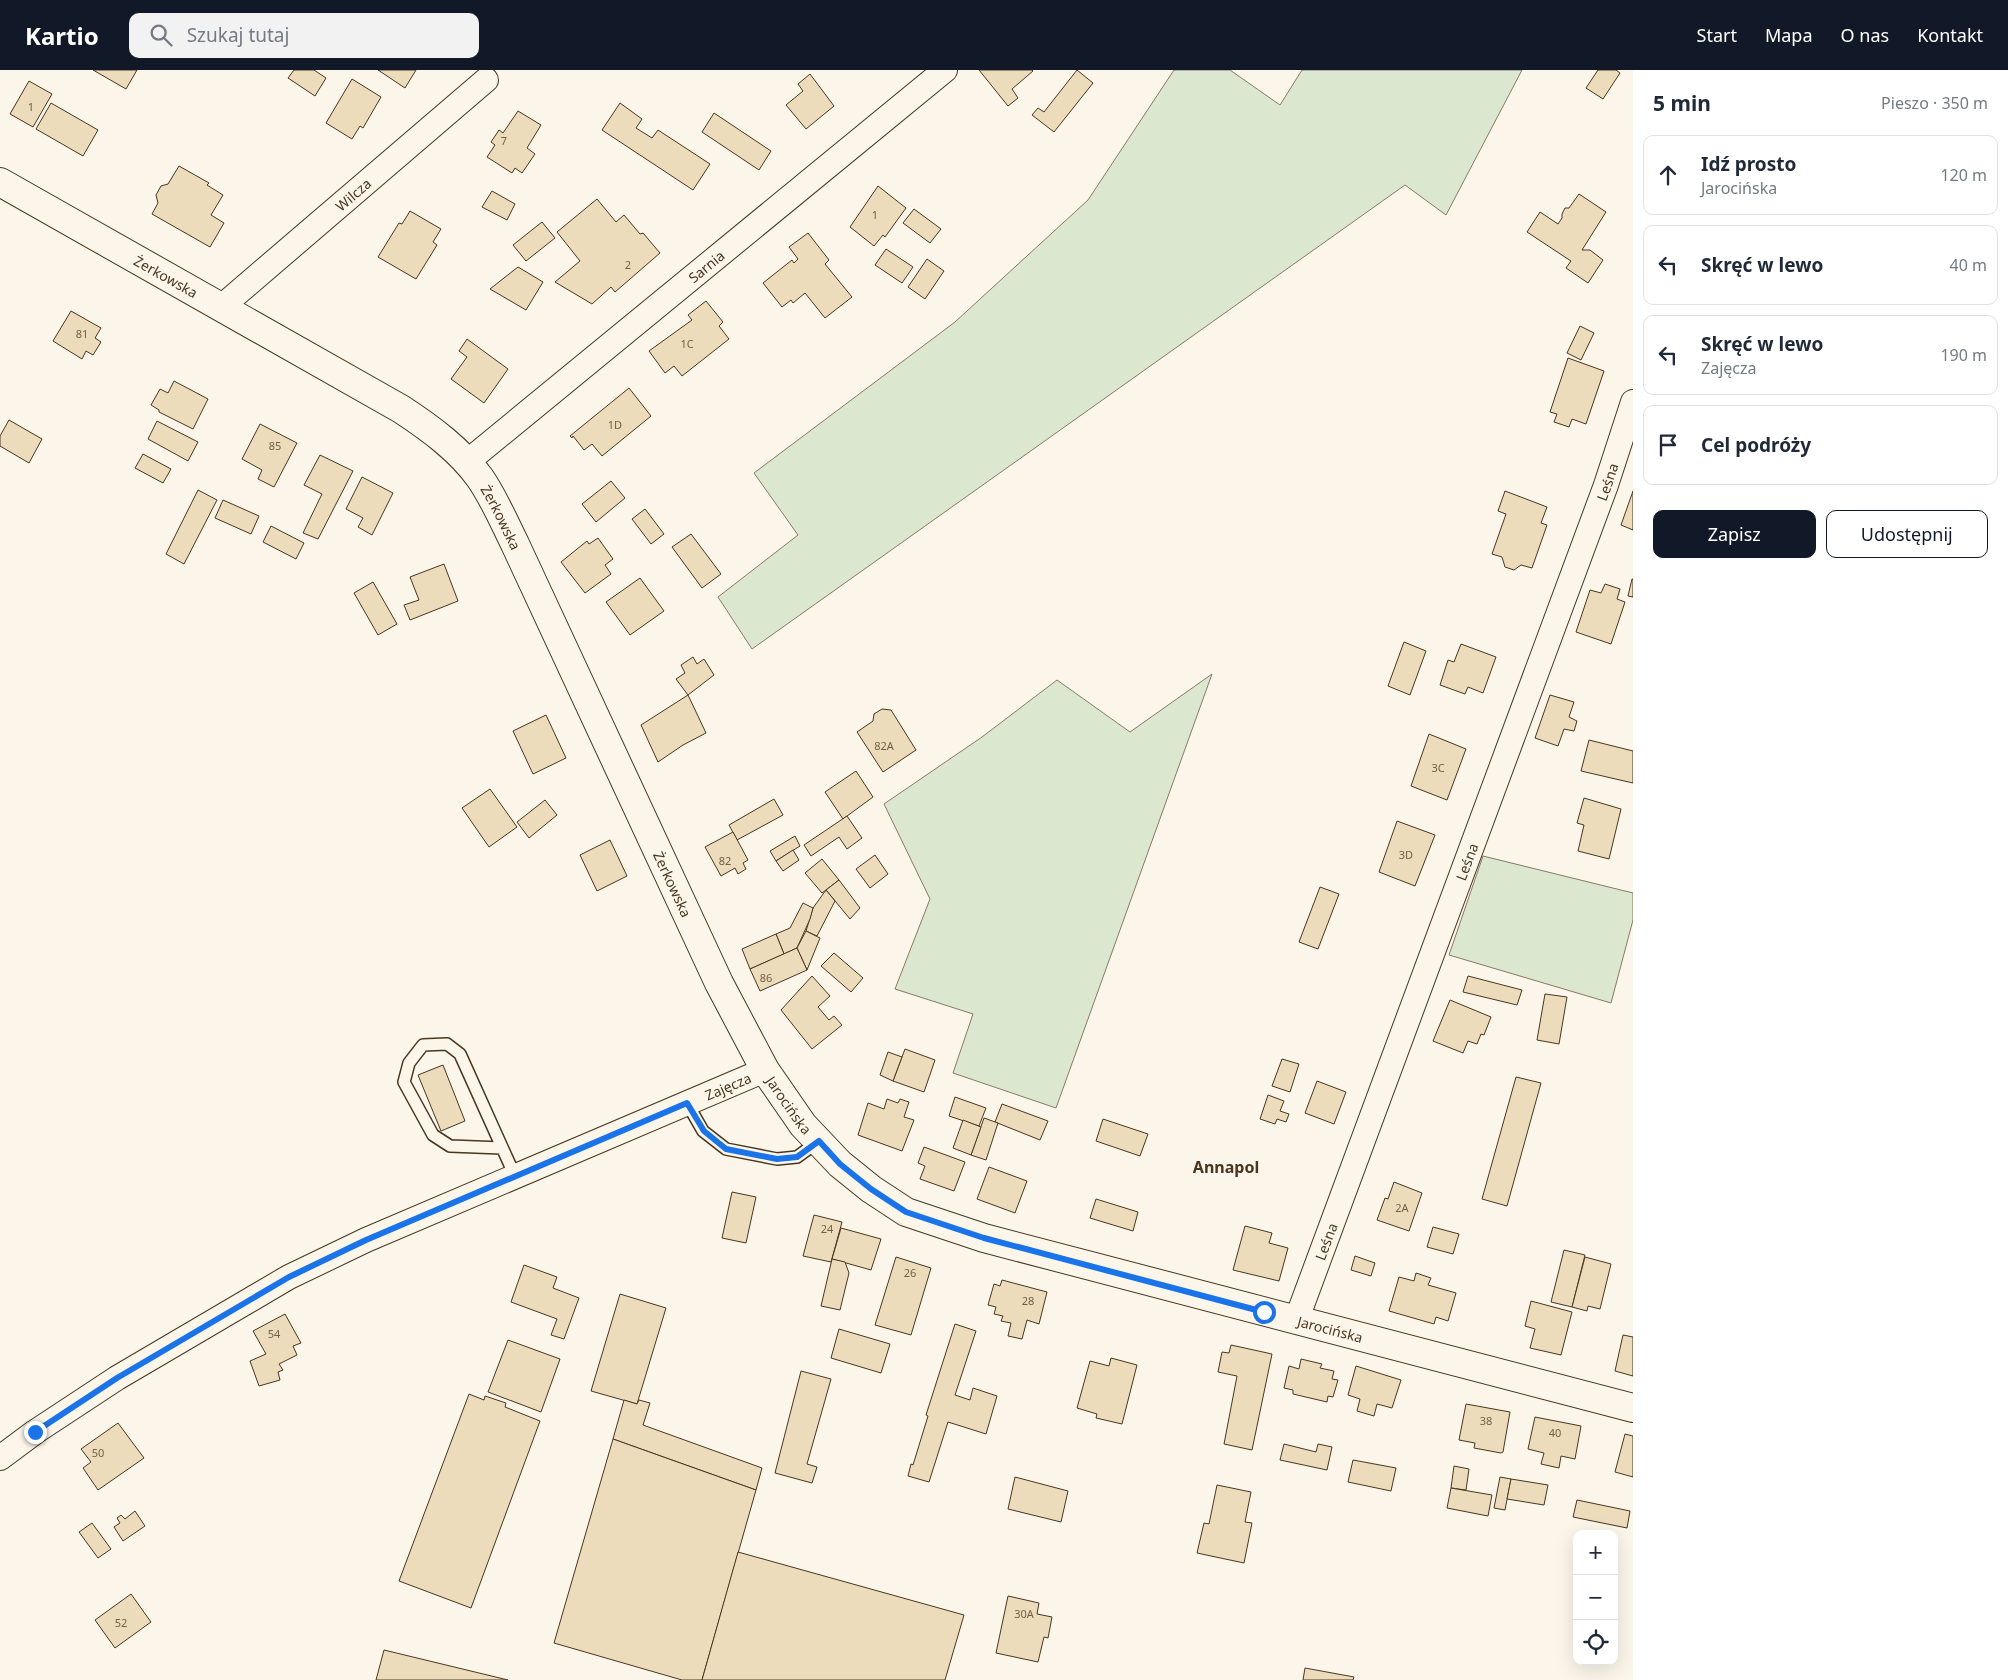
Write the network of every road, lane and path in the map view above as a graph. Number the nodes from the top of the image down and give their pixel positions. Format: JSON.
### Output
{"nodes":[{"id":1,"x":946,"y":70,"type":"edge"},
{"id":2,"x":486,"y":80,"type":"dead end"},
{"id":3,"x":0,"y":182,"type":"edge"},
{"id":4,"x":220,"y":308,"type":"junction"},
{"id":5,"x":1633,"y":402,"type":"edge"},
{"id":6,"x":466,"y":462,"type":"junction"},
{"id":7,"x":765,"y":1070,"type":"junction"},
{"id":8,"x":687,"y":1103,"type":"junction"},
{"id":9,"x":819,"y":1141,"type":"junction"},
{"id":10,"x":502,"y":1148,"type":"junction"},
{"id":11,"x":515,"y":1176,"type":"junction"},
{"id":12,"x":1296,"y":1321,"type":"junction"},
{"id":13,"x":1633,"y":1408,"type":"edge"},
{"id":14,"x":0,"y":1458,"type":"edge"}],
"edges":[{"from":1,"to":6,"type":"street","name":"Sarnia"},
{"from":2,"to":4,"type":"street","name":"Wilcza"},
{"from":3,"to":4,"type":"street","name":"Żerkowska"},
{"from":4,"to":6,"type":"street","name":"Żerkowska"},
{"from":5,"to":12,"type":"street","name":"Leśna"},
{"from":6,"to":7,"type":"street","name":"Żerkowska"},
{"from":7,"to":8,"type":"street","name":"Zajęcza"},
{"from":7,"to":9,"type":"street","name":"Jarocińska"},
{"from":8,"to":9,"type":"lane"},
{"from":8,"to":11,"type":"street","name":"Zajęcza"},
{"from":9,"to":12,"type":"street","name":"Jarocińska"},
{"from":10,"to":10,"type":"lane"},
{"from":10,"to":11,"type":"lane"},
{"from":11,"to":14,"type":"street","name":"Zajęcza"},
{"from":12,"to":13,"type":"street","name":"Jarocińska"}]}
